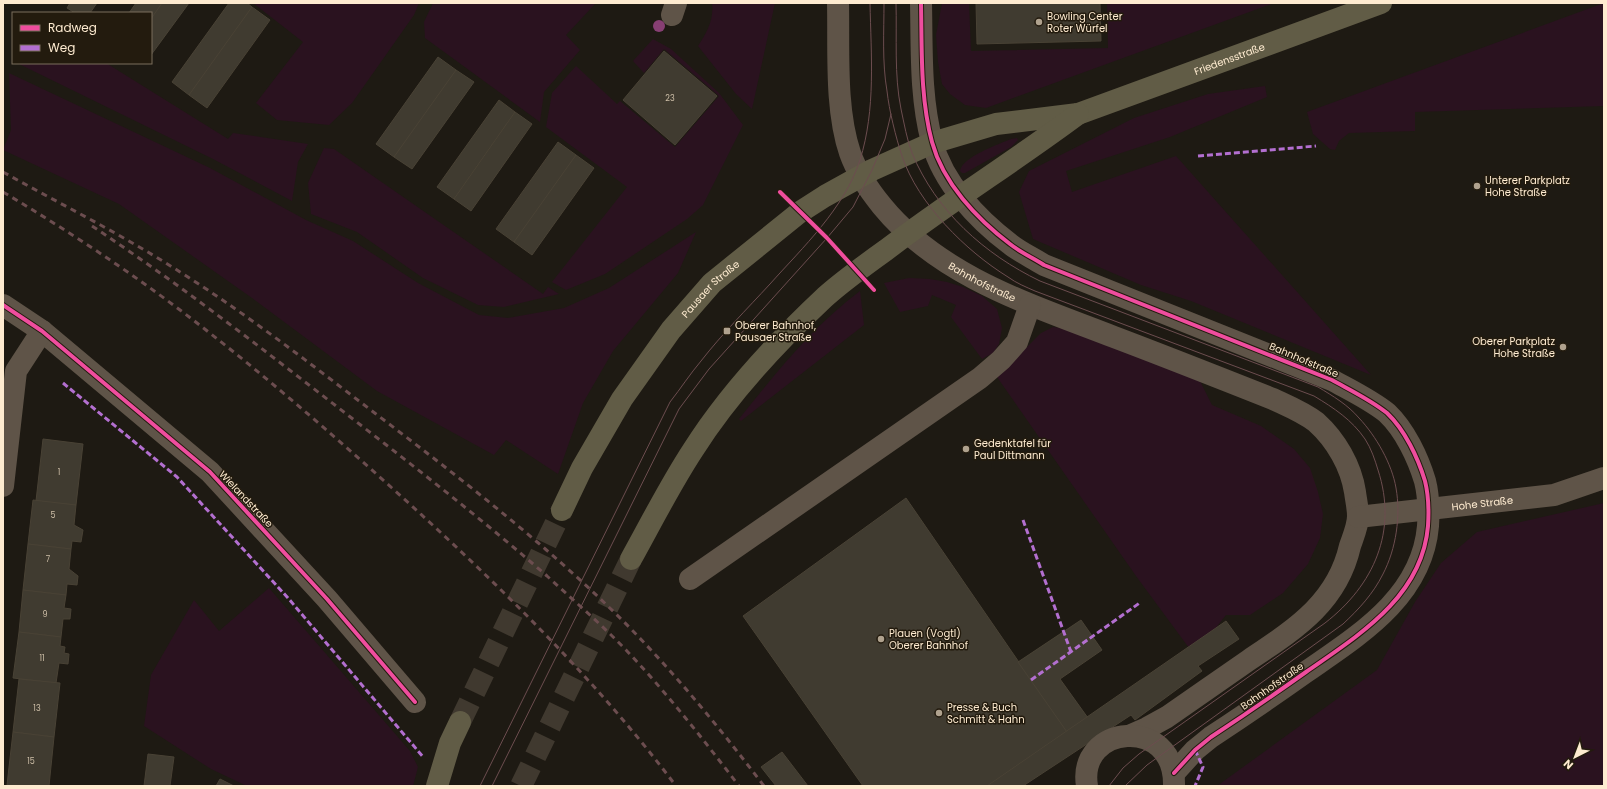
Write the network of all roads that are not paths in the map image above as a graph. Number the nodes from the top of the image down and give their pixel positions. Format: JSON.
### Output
{"nodes":[{"id":1,"x":838,"y":3,"type":"edge"},
{"id":2,"x":921,"y":3,"type":"edge"},
{"id":3,"x":1381,"y":3,"type":"edge"},
{"id":4,"x":1078,"y":114,"type":"junction"},
{"id":5,"x":932,"y":143,"type":"junction"},
{"id":6,"x":860,"y":176,"type":"junction"},
{"id":7,"x":960,"y":196,"type":"junction"},
{"id":8,"x":907,"y":234,"type":"junction"},
{"id":9,"x":1030,"y":304,"type":"junction"},
{"id":10,"x":3,"y":305,"type":"edge"},
{"id":11,"x":42,"y":331,"type":"junction"},
{"id":12,"x":1604,"y":478,"type":"edge"},
{"id":13,"x":3,"y":486,"type":"edge"},
{"id":14,"x":1430,"y":508,"type":"junction"},
{"id":15,"x":562,"y":510,"type":"tunnel mouth"},
{"id":16,"x":1358,"y":517,"type":"junction"},
{"id":17,"x":631,"y":559,"type":"tunnel mouth"},
{"id":18,"x":690,"y":579,"type":"dead end"},
{"id":19,"x":415,"y":702,"type":"dead end"},
{"id":20,"x":460,"y":722,"type":"tunnel mouth"},
{"id":21,"x":1131,"y":735,"type":"junction"},
{"id":22,"x":1173,"y":779,"type":"edge"},
{"id":23,"x":1082,"y":784,"type":"edge"},
{"id":24,"x":437,"y":786,"type":"edge"}],
"edges":[{"from":1,"to":6,"type":"street","name":"Bahnhofstraße"},
{"from":2,"to":5,"type":"street","name":"Bahnhofstraße"},
{"from":3,"to":4,"type":"main road","name":"Friedensstraße"},
{"from":4,"to":5,"type":"main road","name":"Friedensstraße"},
{"from":4,"to":7,"type":"main road","name":"Friedensstraße"},
{"from":5,"to":6,"type":"main road","name":"Pausaer Straße"},
{"from":5,"to":7,"type":"street","name":"Bahnhofstraße"},
{"from":6,"to":8,"type":"street","name":"Bahnhofstraße"},
{"from":6,"to":15,"type":"main road","name":"Pausaer Straße"},
{"from":7,"to":8,"type":"main road"},
{"from":7,"to":14,"type":"street","name":"Bahnhofstraße"},
{"from":8,"to":9,"type":"street","name":"Bahnhofstraße"},
{"from":8,"to":17,"type":"main road"},
{"from":9,"to":16,"type":"street","name":"Bahnhofstraße"},
{"from":9,"to":18,"type":"street"},
{"from":10,"to":11,"type":"street","name":"Wielandstraße"},
{"from":11,"to":13,"type":"street"},
{"from":11,"to":19,"type":"street","name":"Wielandstraße"},
{"from":12,"to":14,"type":"street","name":"Hohe Straße"},
{"from":14,"to":16,"type":"street","name":"Hohe Straße"},
{"from":14,"to":22,"type":"street","name":"Bahnhofstraße"},
{"from":16,"to":21,"type":"street","name":"Bahnhofstraße"},
{"from":20,"to":24,"type":"main road"},
{"from":21,"to":22,"type":"street"},
{"from":21,"to":23,"type":"street","name":"Bahnhofstraße"}]}
